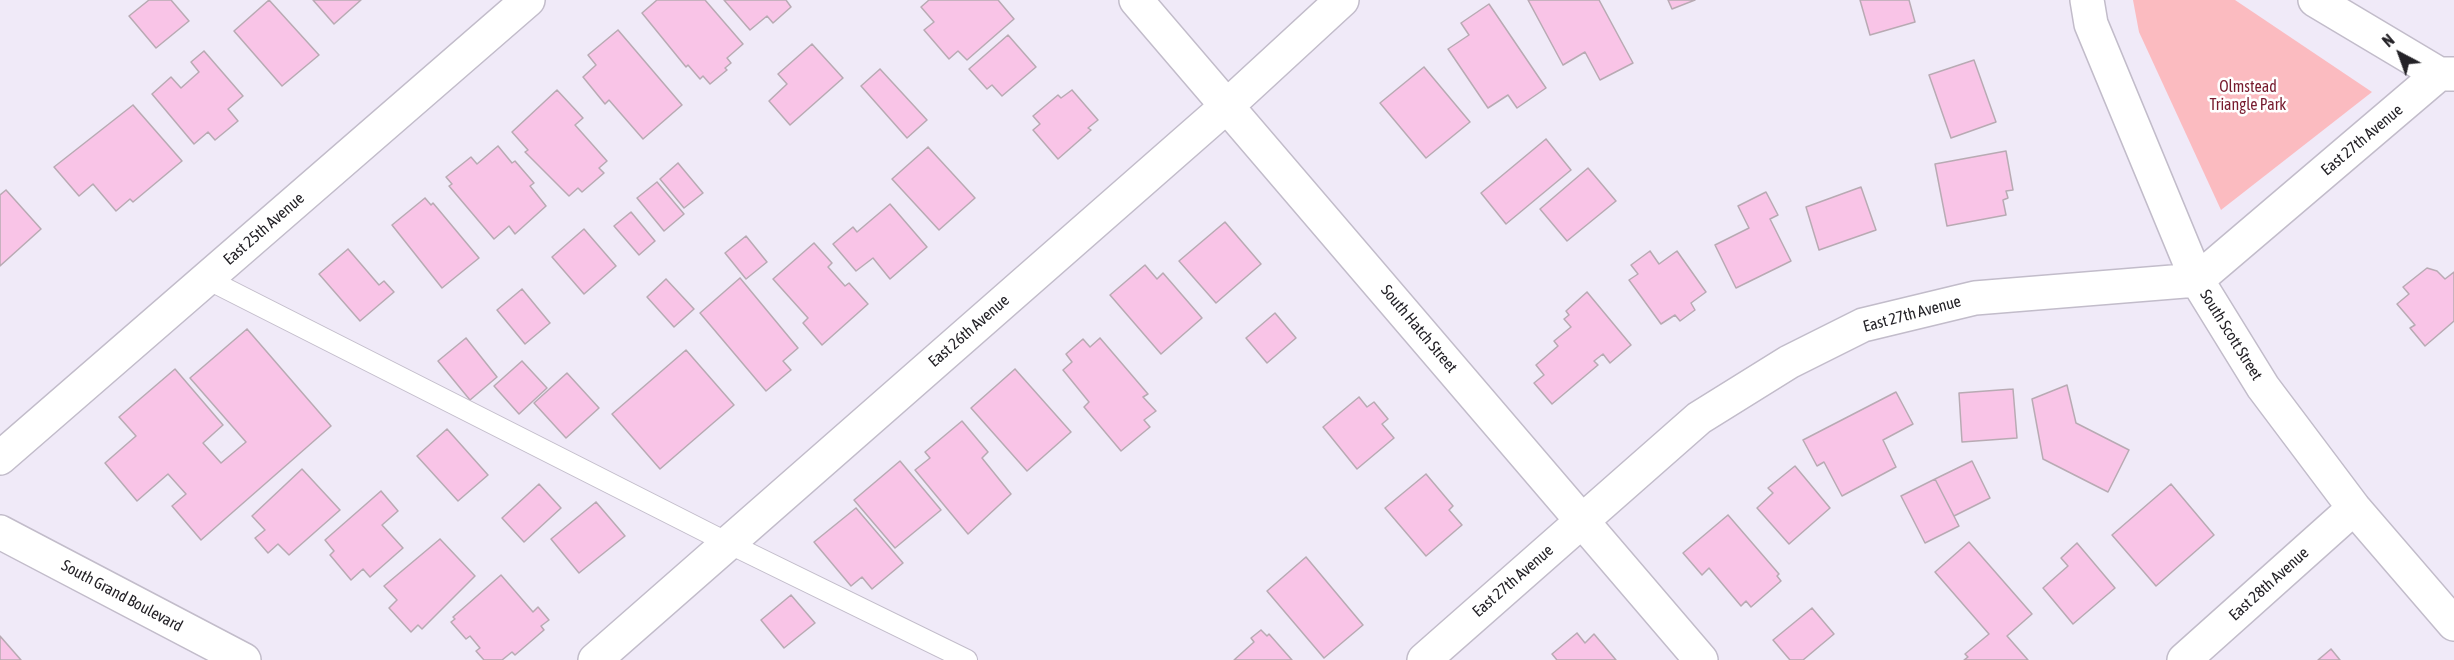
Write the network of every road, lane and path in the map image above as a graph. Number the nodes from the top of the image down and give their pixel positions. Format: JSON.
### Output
{"nodes":[{"id":1,"x":528,"y":0,"type":"edge"},
{"id":2,"x":1136,"y":0,"type":"edge"},
{"id":3,"x":1342,"y":0,"type":"edge"},
{"id":4,"x":2087,"y":0,"type":"edge"},
{"id":5,"x":2315,"y":0,"type":"edge"},
{"id":6,"x":2446,"y":74,"type":"edge"},
{"id":7,"x":1228,"y":105,"type":"junction"},
{"id":8,"x":207,"y":279,"type":"junction"},
{"id":9,"x":2197,"y":280,"type":"junction"},
{"id":10,"x":0,"y":458,"type":"edge"},
{"id":11,"x":2354,"y":508,"type":"junction"},
{"id":12,"x":1582,"y":520,"type":"junction"},
{"id":13,"x":0,"y":532,"type":"edge"},
{"id":14,"x":728,"y":543,"type":"junction"},
{"id":15,"x":2454,"y":624,"type":"edge"},
{"id":16,"x":244,"y":660,"type":"edge"},
{"id":17,"x":595,"y":660,"type":"edge"},
{"id":18,"x":967,"y":660,"type":"edge"},
{"id":19,"x":1424,"y":660,"type":"edge"},
{"id":20,"x":1701,"y":660,"type":"edge"},
{"id":21,"x":2184,"y":660,"type":"edge"}],
"edges":[{"from":1,"to":8,"type":"street","name":"East 25th Avenue"},
{"from":2,"to":7,"type":"street","name":"South Hatch Street"},
{"from":3,"to":7,"type":"street","name":"East 26th Avenue"},
{"from":4,"to":9,"type":"street","name":"South Scott Street"},
{"from":5,"to":6,"type":"street"},
{"from":6,"to":9,"type":"street","name":"East 27th Avenue"},
{"from":7,"to":12,"type":"street","name":"South Hatch Street"},
{"from":7,"to":14,"type":"street","name":"East 26th Avenue"},
{"from":8,"to":10,"type":"street","name":"East 25th Avenue"},
{"from":8,"to":14,"type":"lane"},
{"from":9,"to":11,"type":"street","name":"South Scott Street"},
{"from":9,"to":12,"type":"street","name":"East 27th Avenue"},
{"from":11,"to":15,"type":"street","name":"South Scott Street"},
{"from":11,"to":21,"type":"street","name":"East 28th Avenue"},
{"from":12,"to":19,"type":"street","name":"East 27th Avenue"},
{"from":12,"to":20,"type":"street","name":"South Hatch Street"},
{"from":13,"to":16,"type":"street","name":"South Grand Boulevard"},
{"from":14,"to":17,"type":"street","name":"East 26th Avenue"},
{"from":14,"to":18,"type":"lane"}]}
